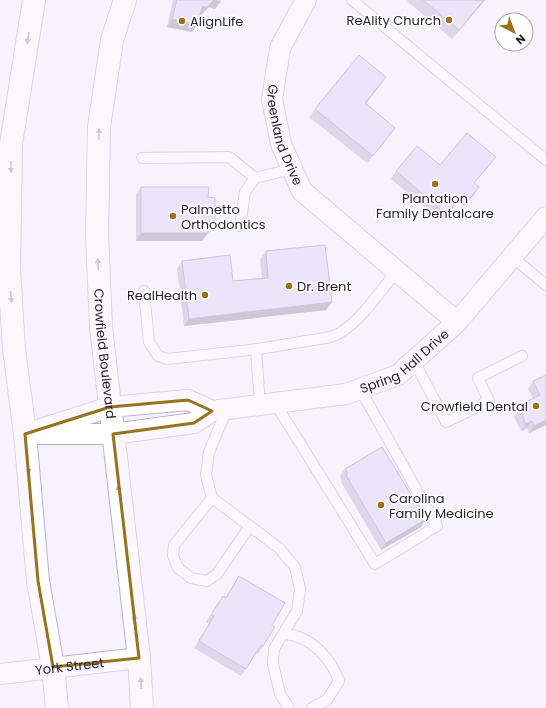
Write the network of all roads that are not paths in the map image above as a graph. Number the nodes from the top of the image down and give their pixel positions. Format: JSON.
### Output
{"nodes":[{"id":1,"x":34,"y":0,"type":"edge"},
{"id":2,"x":125,"y":0,"type":"edge"},
{"id":3,"x":306,"y":0,"type":"edge"},
{"id":4,"x":352,"y":0,"type":"edge"},
{"id":5,"x":142,"y":158,"type":"dead end"},
{"id":6,"x":546,"y":160,"type":"edge"},
{"id":7,"x":292,"y":169,"type":"junction"},
{"id":8,"x":255,"y":178,"type":"junction"},
{"id":9,"x":546,"y":217,"type":"edge"},
{"id":10,"x":240,"y":226,"type":"dead end"},
{"id":11,"x":512,"y":257,"type":"junction"},
{"id":12,"x":397,"y":271,"type":"junction"},
{"id":13,"x":546,"y":285,"type":"edge"},
{"id":14,"x":144,"y":291,"type":"dead end"},
{"id":15,"x":457,"y":322,"type":"junction"},
{"id":16,"x":256,"y":349,"type":"junction"},
{"id":17,"x":522,"y":356,"type":"dead end"},
{"id":18,"x":414,"y":361,"type":"junction"},
{"id":19,"x":360,"y":389,"type":"junction"},
{"id":20,"x":268,"y":404,"type":"junction"},
{"id":21,"x":110,"y":407,"type":"junction"},
{"id":22,"x":220,"y":410,"type":"junction"},
{"id":23,"x":25,"y":434,"type":"junction"},
{"id":24,"x":113,"y":434,"type":"junction"},
{"id":25,"x":212,"y":498,"type":"junction"},
{"id":26,"x":250,"y":526,"type":"junction"},
{"id":27,"x":284,"y":634,"type":"junction"},
{"id":28,"x":139,"y":658,"type":"junction"},
{"id":29,"x":53,"y":667,"type":"junction"},
{"id":30,"x":0,"y":674,"type":"edge"},
{"id":31,"x":57,"y":708,"type":"edge"},
{"id":32,"x":142,"y":708,"type":"edge"},
{"id":33,"x":289,"y":708,"type":"edge"},
{"id":34,"x":312,"y":708,"type":"edge"}],
"edges":[{"from":1,"to":23,"type":"main road","one_way":true},
{"from":21,"to":2,"type":"main road","name":"Crowfield Boulevard","one_way":true},
{"from":3,"to":7,"type":"street","name":"Greenland Drive"},
{"from":4,"to":6,"type":"lane"},
{"from":5,"to":8,"type":"lane"},
{"from":7,"to":8,"type":"lane"},
{"from":7,"to":12,"type":"street","name":"Greenland Drive"},
{"from":8,"to":10,"type":"lane"},
{"from":9,"to":11,"type":"street","name":"Spring Hall Drive"},
{"from":11,"to":13,"type":"lane"},
{"from":11,"to":15,"type":"street","name":"Spring Hall Drive"},
{"from":12,"to":15,"type":"street","name":"Greenland Drive"},
{"from":12,"to":16,"type":"lane"},
{"from":14,"to":16,"type":"lane"},
{"from":15,"to":18,"type":"street","name":"Spring Hall Drive"},
{"from":16,"to":20,"type":"lane"},
{"from":17,"to":18,"type":"lane"},
{"from":18,"to":19,"type":"street","name":"Spring Hall Drive"},
{"from":19,"to":20,"type":"street","name":"Spring Hall Drive"},
{"from":19,"to":20,"type":"lane"},
{"from":20,"to":22,"type":"street","name":"Spring Hall Drive"},
{"from":21,"to":22,"type":"street"},
{"from":21,"to":23,"type":"street"},
{"from":21,"to":24,"type":"main road","name":"Crowfield Boulevard"},
{"from":22,"to":24,"type":"street","name":"Spring Hall Drive"},
{"from":22,"to":25,"type":"lane"},
{"from":23,"to":24,"type":"street","name":"Spring Hall Drive"},
{"from":23,"to":29,"type":"main road","one_way":true},
{"from":28,"to":24,"type":"main road","name":"Crowfield Boulevard","one_way":true},
{"from":25,"to":26,"type":"lane"},
{"from":25,"to":26,"type":"lane"},
{"from":26,"to":27,"type":"lane"},
{"from":27,"to":33,"type":"lane"},
{"from":27,"to":34,"type":"lane"},
{"from":28,"to":29,"type":"street","name":"York Street"},
{"from":32,"to":28,"type":"main road","name":"Crowfield Boulevard","one_way":true},
{"from":29,"to":30,"type":"street","name":"York Street"},
{"from":29,"to":31,"type":"main road"}]}
